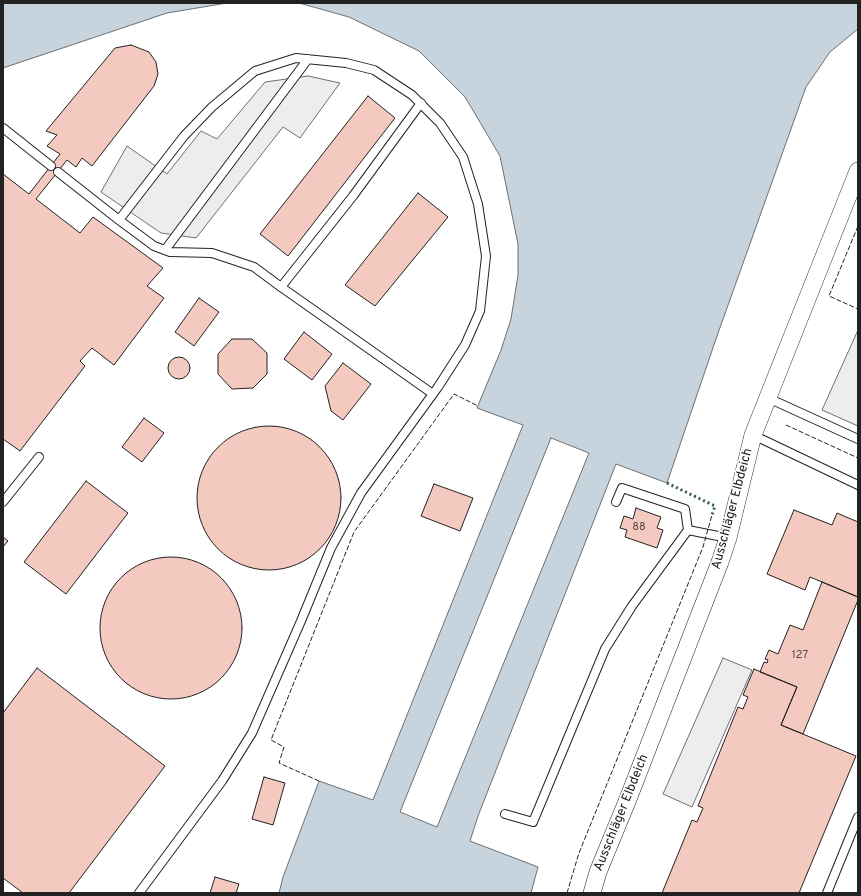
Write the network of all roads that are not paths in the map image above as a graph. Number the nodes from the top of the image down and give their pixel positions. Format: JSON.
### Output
{"nodes":[{"id":1,"x":308,"y":59,"type":"junction"},
{"id":2,"x":420,"y":103,"type":"junction"},
{"id":3,"x":3,"y":128,"type":"edge"},
{"id":4,"x":50,"y":166,"type":"dead end"},
{"id":5,"x":858,"y":171,"type":"edge"},
{"id":6,"x":58,"y":172,"type":"dead end"},
{"id":7,"x":119,"y":220,"type":"junction"},
{"id":8,"x":165,"y":250,"type":"junction"},
{"id":9,"x":281,"y":287,"type":"junction"},
{"id":10,"x":433,"y":394,"type":"junction"},
{"id":11,"x":768,"y":398,"type":"junction"},
{"id":12,"x":753,"y":435,"type":"junction"},
{"id":13,"x":858,"y":439,"type":"edge"},
{"id":14,"x":40,"y":457,"type":"dead end"},
{"id":15,"x":858,"y":484,"type":"edge"},
{"id":16,"x":3,"y":502,"type":"edge"},
{"id":17,"x":616,"y":502,"type":"dead end"},
{"id":18,"x":688,"y":530,"type":"junction"},
{"id":19,"x":728,"y":538,"type":"junction"},
{"id":20,"x":505,"y":814,"type":"dead end"},
{"id":21,"x":858,"y":817,"type":"edge"},
{"id":22,"x":139,"y":893,"type":"edge"},
{"id":23,"x":592,"y":893,"type":"edge"},
{"id":24,"x":827,"y":893,"type":"edge"}],
"edges":[{"from":1,"to":2,"type":"lane"},
{"from":1,"to":7,"type":"lane"},
{"from":1,"to":8,"type":"lane"},
{"from":2,"to":9,"type":"lane"},
{"from":2,"to":10,"type":"lane"},
{"from":3,"to":4,"type":"lane"},
{"from":5,"to":11,"type":"street","name":"Ausschläger Elbdeich"},
{"from":6,"to":7,"type":"lane"},
{"from":7,"to":8,"type":"lane"},
{"from":8,"to":9,"type":"lane"},
{"from":9,"to":10,"type":"lane"},
{"from":10,"to":22,"type":"lane"},
{"from":11,"to":12,"type":"street","name":"Ausschläger Elbdeich"},
{"from":11,"to":13,"type":"lane"},
{"from":12,"to":15,"type":"lane"},
{"from":12,"to":19,"type":"street","name":"Ausschläger Elbdeich"},
{"from":14,"to":16,"type":"lane"},
{"from":17,"to":18,"type":"lane"},
{"from":18,"to":19,"type":"lane"},
{"from":18,"to":20,"type":"lane"},
{"from":19,"to":23,"type":"street","name":"Ausschläger Elbdeich"},
{"from":21,"to":24,"type":"lane"}]}
